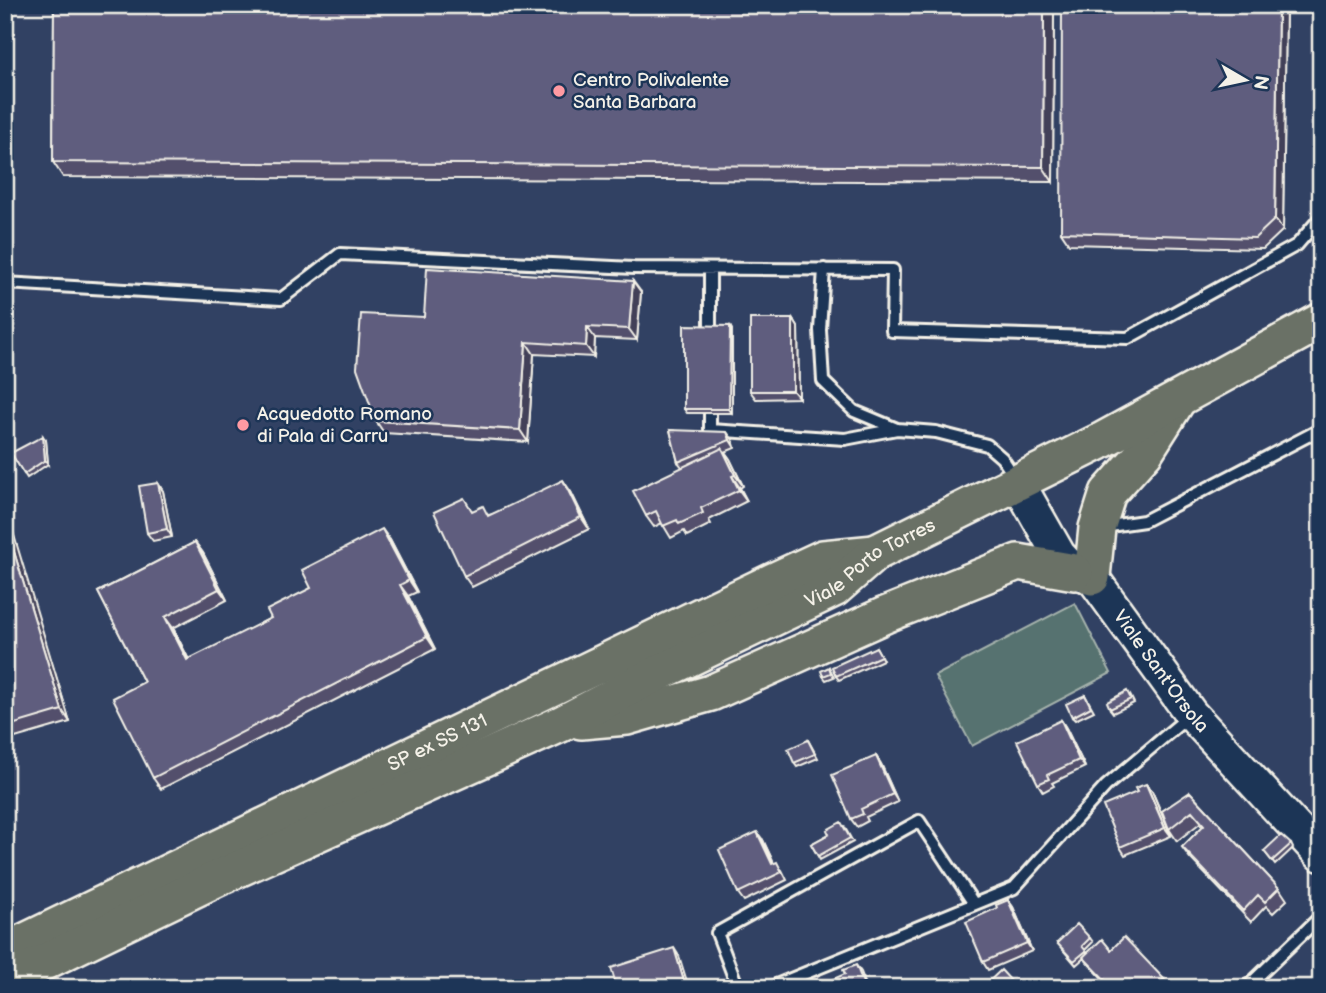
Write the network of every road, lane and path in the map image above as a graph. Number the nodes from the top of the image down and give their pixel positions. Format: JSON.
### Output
{"nodes":[{"id":1,"x":1321,"y":216,"type":"edge"},
{"id":2,"x":710,"y":269,"type":"junction"},
{"id":3,"x":824,"y":269,"type":"junction"},
{"id":4,"x":5,"y":283,"type":"edge"},
{"id":5,"x":1321,"y":321,"type":"edge"},
{"id":6,"x":710,"y":349,"type":"edge"},
{"id":7,"x":710,"y":389,"type":"edge"},
{"id":8,"x":1177,"y":401,"type":"junction"},
{"id":9,"x":897,"y":429,"type":"junction"},
{"id":10,"x":1321,"y":429,"type":"edge"},
{"id":11,"x":1017,"y":481,"type":"junction"},
{"id":12,"x":1097,"y":528,"type":"junction"},
{"id":13,"x":876,"y":553,"type":"junction"},
{"id":14,"x":1084,"y":575,"type":"junction"},
{"id":15,"x":1191,"y":714,"type":"junction"},
{"id":16,"x":563,"y":723,"type":"junction"},
{"id":17,"x":1321,"y":855,"type":"edge"},
{"id":18,"x":974,"y":904,"type":"junction"},
{"id":19,"x":1321,"y":916,"type":"edge"},
{"id":20,"x":5,"y":951,"type":"edge"},
{"id":21,"x":5,"y":981,"type":"edge"},
{"id":22,"x":738,"y":988,"type":"edge"},
{"id":23,"x":769,"y":988,"type":"edge"},
{"id":24,"x":1246,"y":988,"type":"edge"}],
"edges":[{"from":1,"to":3,"type":"lane"},
{"from":2,"to":3,"type":"lane"},
{"from":2,"to":4,"type":"lane"},
{"from":2,"to":6,"type":"lane"},
{"from":3,"to":9,"type":"lane"},
{"from":5,"to":8,"type":"main road"},
{"from":7,"to":9,"type":"lane"},
{"from":8,"to":11,"type":"main road","name":"Viale Porto Torres"},
{"from":8,"to":12,"type":"main road"},
{"from":9,"to":11,"type":"lane"},
{"from":10,"to":12,"type":"lane"},
{"from":11,"to":13,"type":"main road","name":"Viale Porto Torres"},
{"from":11,"to":14,"type":"street","name":"Viale Sant'Orsola"},
{"from":12,"to":14,"type":"main road"},
{"from":13,"to":16,"type":"main road","name":"Viale Porto Torres"},
{"from":13,"to":20,"type":"main road","name":"SP ex SS 131"},
{"from":14,"to":15,"type":"street","name":"Viale Sant'Orsola"},
{"from":14,"to":16,"type":"main road"},
{"from":15,"to":17,"type":"street","name":"Viale Sant'Orsola"},
{"from":15,"to":18,"type":"lane"},
{"from":16,"to":21,"type":"main road","name":"SP ex SS 131"},
{"from":18,"to":22,"type":"lane"},
{"from":18,"to":23,"type":"lane"},
{"from":19,"to":24,"type":"lane"}]}
